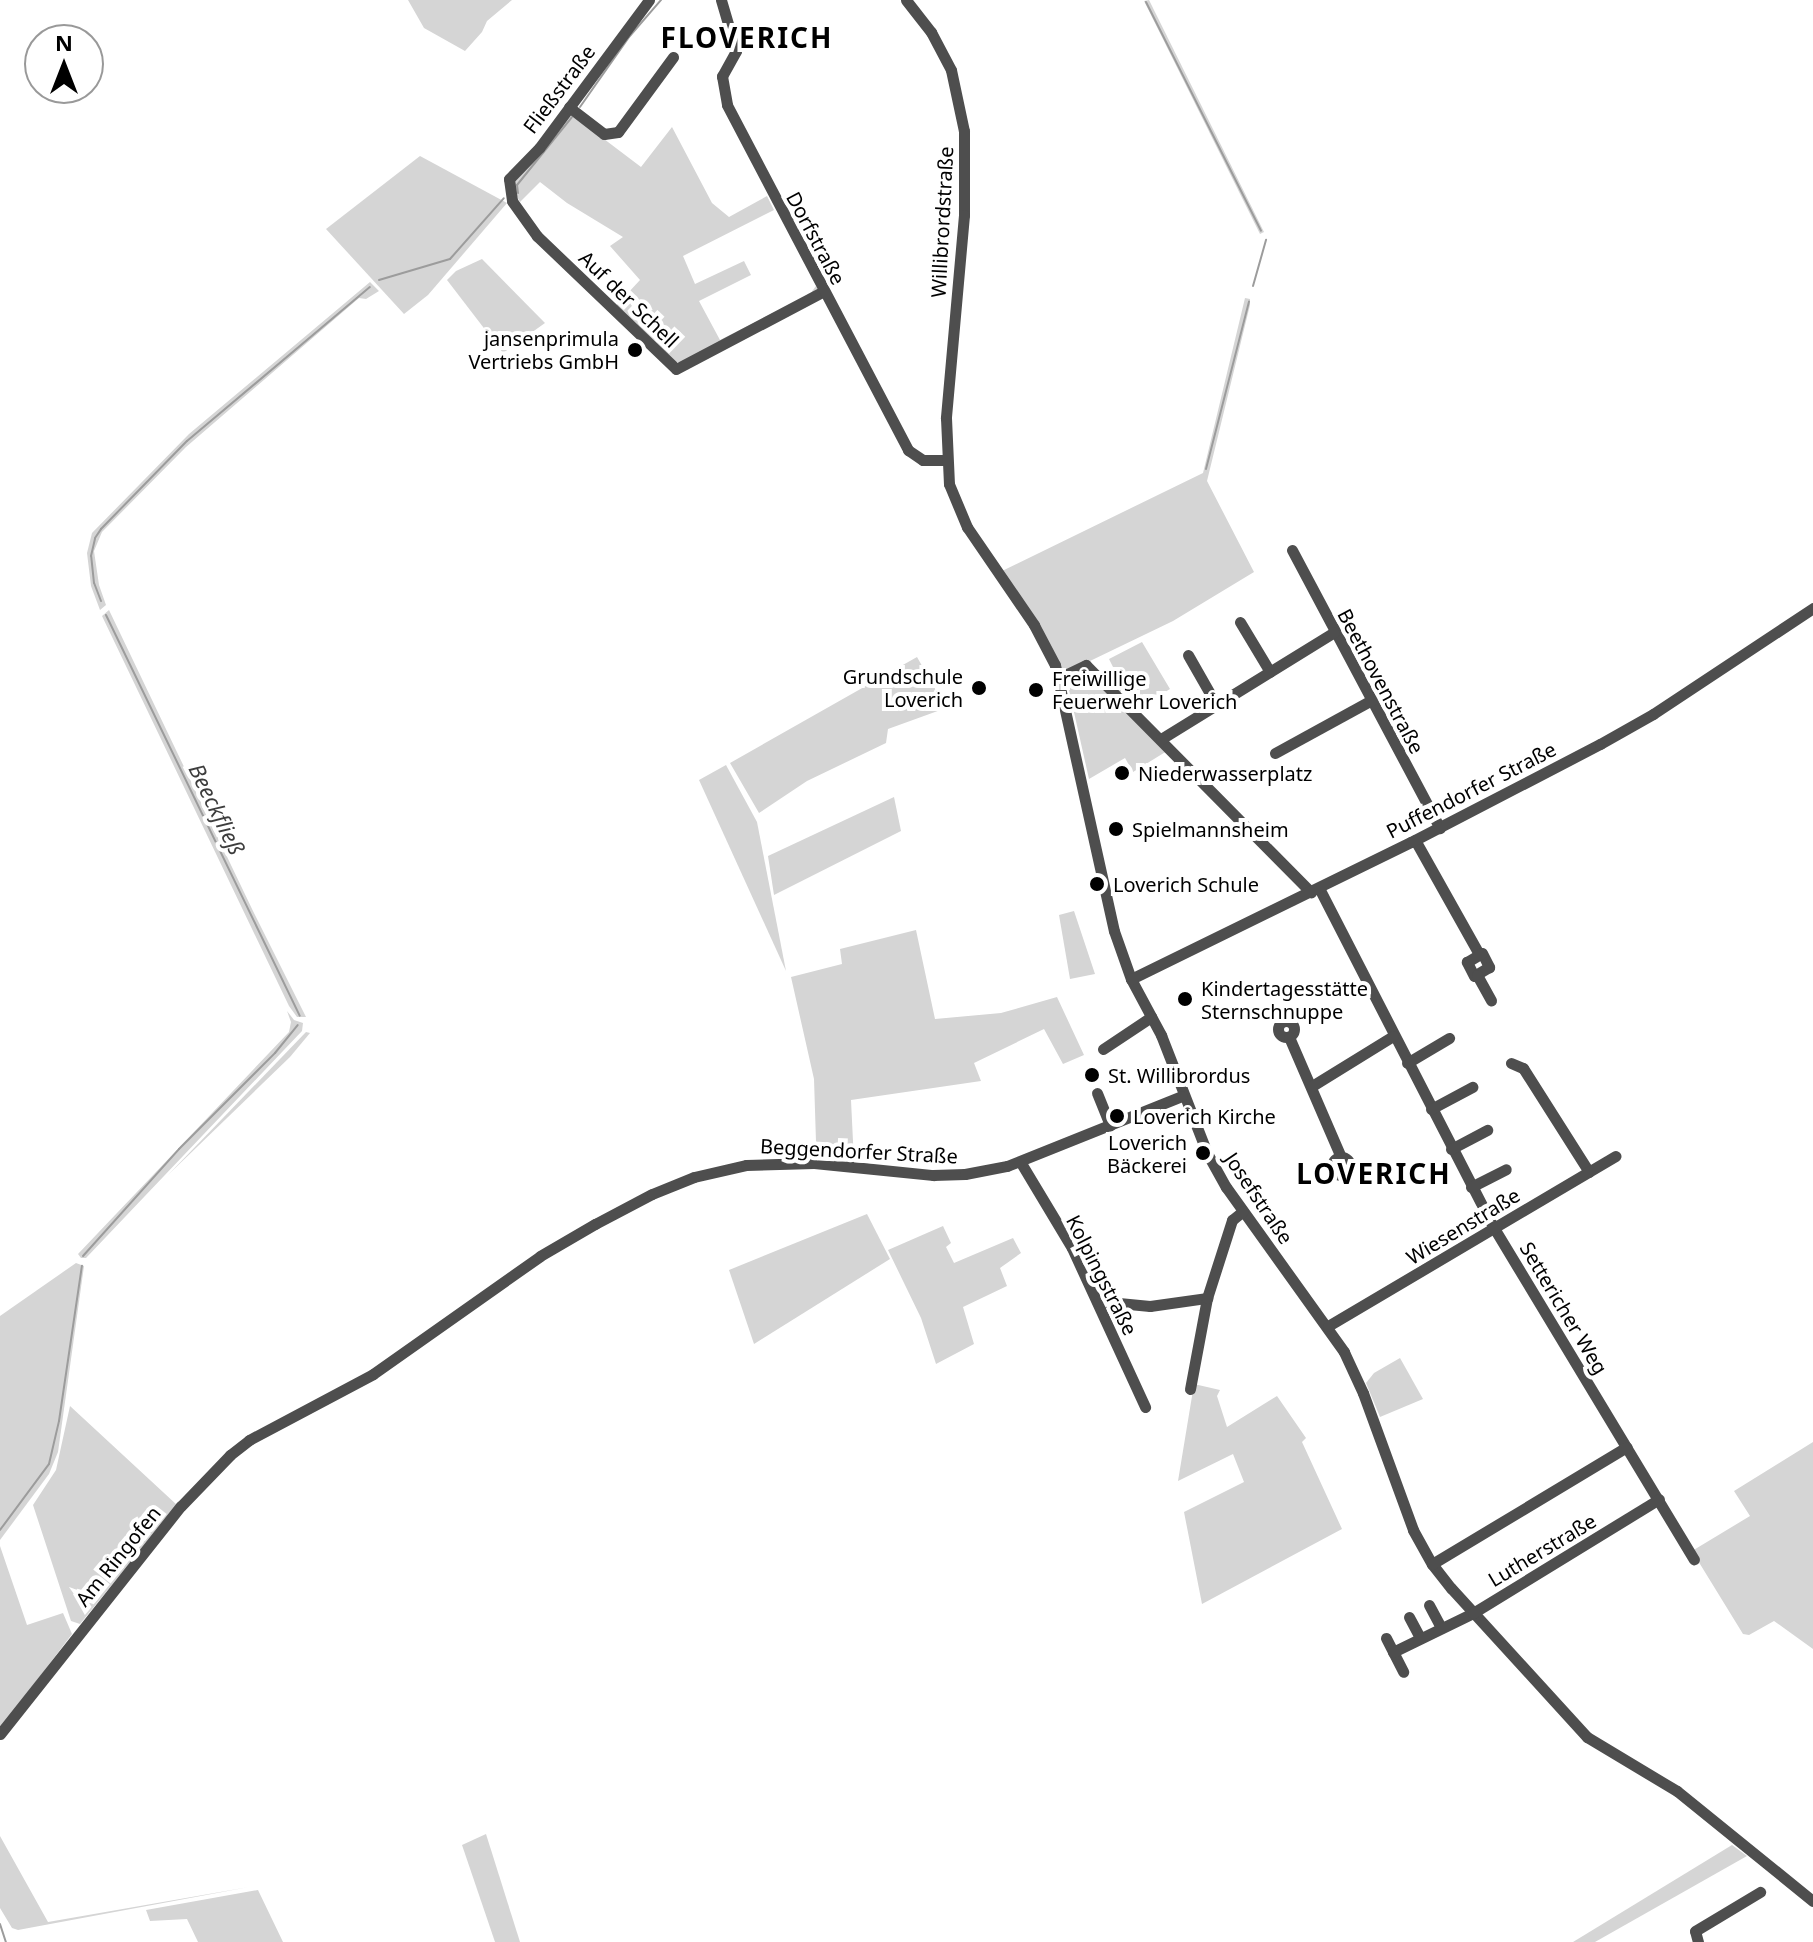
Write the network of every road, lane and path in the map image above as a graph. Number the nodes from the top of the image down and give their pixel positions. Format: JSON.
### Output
{"nodes":[{"id":1,"x":649,"y":0,"type":"edge"},
{"id":2,"x":721,"y":0,"type":"edge"},
{"id":3,"x":906,"y":0,"type":"edge"},
{"id":4,"x":673,"y":57,"type":"dead end"},
{"id":5,"x":569,"y":107,"type":"junction"},
{"id":6,"x":512,"y":201,"type":"joint"},
{"id":7,"x":824,"y":291,"type":"junction"},
{"id":8,"x":945,"y":460,"type":"junction"},
{"id":9,"x":1292,"y":550,"type":"dead end"},
{"id":10,"x":1016,"y":599,"type":"joint"},
{"id":11,"x":1813,"y":608,"type":"edge"},
{"id":12,"x":1240,"y":622,"type":"dead end"},
{"id":13,"x":1334,"y":632,"type":"junction"},
{"id":14,"x":1188,"y":655,"type":"dead end"},
{"id":15,"x":1270,"y":672,"type":"junction"},
{"id":16,"x":1059,"y":678,"type":"junction"},
{"id":17,"x":1372,"y":700,"type":"junction"},
{"id":18,"x":1216,"y":704,"type":"junction"},
{"id":19,"x":1161,"y":739,"type":"junction"},
{"id":20,"x":1275,"y":753,"type":"dead end"},
{"id":21,"x":1440,"y":828,"type":"junction"},
{"id":22,"x":1415,"y":840,"type":"junction"},
{"id":23,"x":1315,"y":890,"type":"junction"},
{"id":24,"x":1131,"y":979,"type":"junction"},
{"id":25,"x":1491,"y":1000,"type":"dead end"},
{"id":26,"x":1151,"y":1017,"type":"junction"},
{"id":27,"x":1393,"y":1036,"type":"junction"},
{"id":28,"x":1289,"y":1037,"type":"dead end"},
{"id":29,"x":1449,"y":1038,"type":"dead end"},
{"id":30,"x":1103,"y":1049,"type":"dead end"},
{"id":31,"x":1407,"y":1063,"type":"junction"},
{"id":32,"x":1511,"y":1063,"type":"dead end"},
{"id":33,"x":1312,"y":1086,"type":"junction"},
{"id":34,"x":1472,"y":1087,"type":"dead end"},
{"id":35,"x":1097,"y":1093,"type":"dead end"},
{"id":36,"x":1182,"y":1096,"type":"junction"},
{"id":37,"x":1431,"y":1109,"type":"junction"},
{"id":38,"x":1110,"y":1125,"type":"junction"},
{"id":39,"x":1487,"y":1130,"type":"dead end"},
{"id":40,"x":1451,"y":1149,"type":"junction"},
{"id":41,"x":1615,"y":1156,"type":"dead end"},
{"id":42,"x":1341,"y":1157,"type":"dead end"},
{"id":43,"x":1021,"y":1163,"type":"junction"},
{"id":44,"x":1506,"y":1169,"type":"dead end"},
{"id":45,"x":1589,"y":1172,"type":"junction"},
{"id":46,"x":1471,"y":1187,"type":"junction"},
{"id":47,"x":1243,"y":1211,"type":"junction"},
{"id":48,"x":1494,"y":1228,"type":"junction"},
{"id":49,"x":1207,"y":1298,"type":"junction"},
{"id":50,"x":1098,"y":1301,"type":"junction"},
{"id":51,"x":1328,"y":1326,"type":"junction"},
{"id":52,"x":1190,"y":1389,"type":"dead end"},
{"id":53,"x":1145,"y":1407,"type":"dead end"},
{"id":54,"x":283,"y":1421,"type":"joint"},
{"id":55,"x":1627,"y":1447,"type":"junction"},
{"id":56,"x":1659,"y":1499,"type":"junction"},
{"id":57,"x":1694,"y":1559,"type":"dead end"},
{"id":58,"x":1432,"y":1564,"type":"junction"},
{"id":59,"x":1429,"y":1605,"type":"dead end"},
{"id":60,"x":1473,"y":1613,"type":"junction"},
{"id":61,"x":1409,"y":1617,"type":"dead end"},
{"id":62,"x":1441,"y":1628,"type":"junction"},
{"id":63,"x":1386,"y":1638,"type":"dead end"},
{"id":64,"x":1420,"y":1638,"type":"junction"},
{"id":65,"x":1393,"y":1652,"type":"junction"},
{"id":66,"x":1403,"y":1672,"type":"dead end"},
{"id":67,"x":0,"y":1734,"type":"edge"},
{"id":68,"x":1760,"y":1892,"type":"dead end"},
{"id":69,"x":1813,"y":1901,"type":"edge"},
{"id":70,"x":1698,"y":1942,"type":"edge"}],
"edges":[{"from":1,"to":5,"type":"street","name":"Fließstraße"},
{"from":2,"to":7,"type":"street","name":"Dorfstraße"},
{"from":3,"to":8,"type":"street","name":"Willibrordstraße"},
{"from":4,"to":5,"type":"street"},
{"from":5,"to":6,"type":"street","name":"Fließstraße"},
{"from":6,"to":7,"type":"street","name":"Auf der Schell"},
{"from":7,"to":8,"type":"street","name":"Dorfstraße"},
{"from":8,"to":10,"type":"street","name":"Willibrordstraße"},
{"from":9,"to":13,"type":"street","name":"Beethovenstraße"},
{"from":10,"to":16,"type":"street","name":"Josefstraße"},
{"from":11,"to":21,"type":"street","name":"Puffendorfer Straße"},
{"from":12,"to":15,"type":"street"},
{"from":13,"to":15,"type":"street"},
{"from":13,"to":17,"type":"street","name":"Beethovenstraße"},
{"from":14,"to":18,"type":"street"},
{"from":15,"to":18,"type":"street"},
{"from":16,"to":19,"type":"street","name":"Settericher Weg"},
{"from":16,"to":24,"type":"street","name":"Josefstraße"},
{"from":17,"to":20,"type":"street"},
{"from":17,"to":21,"type":"street","name":"Beethovenstraße"},
{"from":18,"to":19,"type":"street"},
{"from":19,"to":23,"type":"street","name":"Settericher Weg"},
{"from":21,"to":22,"type":"street","name":"Puffendorfer Straße"},
{"from":22,"to":23,"type":"street","name":"Puffendorfer Straße"},
{"from":22,"to":25,"type":"street"},
{"from":23,"to":24,"type":"street","name":"Puffendorfer Straße"},
{"from":23,"to":27,"type":"street","name":"Settericher Weg"},
{"from":24,"to":26,"type":"street","name":"Josefstraße"},
{"from":26,"to":30,"type":"street"},
{"from":26,"to":36,"type":"street","name":"Josefstraße"},
{"from":27,"to":31,"type":"street","name":"Settericher Weg"},
{"from":27,"to":33,"type":"street"},
{"from":28,"to":33,"type":"street"},
{"from":29,"to":31,"type":"street"},
{"from":31,"to":37,"type":"street","name":"Settericher Weg"},
{"from":32,"to":45,"type":"street"},
{"from":33,"to":42,"type":"street"},
{"from":34,"to":37,"type":"street"},
{"from":35,"to":38,"type":"street"},
{"from":36,"to":38,"type":"street","name":"Beggendorfer Straße"},
{"from":36,"to":47,"type":"street","name":"Josefstraße"},
{"from":37,"to":40,"type":"street","name":"Settericher Weg"},
{"from":38,"to":43,"type":"street","name":"Beggendorfer Straße"},
{"from":39,"to":40,"type":"street"},
{"from":40,"to":46,"type":"street","name":"Settericher Weg"},
{"from":41,"to":45,"type":"street","name":"Wiesenstraße"},
{"from":43,"to":50,"type":"street","name":"Kolpingstraße"},
{"from":43,"to":54,"type":"street","name":"Beggendorfer Straße"},
{"from":44,"to":46,"type":"street"},
{"from":45,"to":48,"type":"street","name":"Wiesenstraße"},
{"from":46,"to":48,"type":"street","name":"Settericher Weg"},
{"from":47,"to":49,"type":"street"},
{"from":47,"to":51,"type":"street","name":"Josefstraße"},
{"from":48,"to":51,"type":"street","name":"Wiesenstraße"},
{"from":48,"to":55,"type":"street","name":"Settericher Weg"},
{"from":49,"to":50,"type":"street"},
{"from":49,"to":52,"type":"street"},
{"from":50,"to":53,"type":"street","name":"Kolpingstraße"},
{"from":51,"to":58,"type":"street","name":"Josefstraße"},
{"from":54,"to":67,"type":"street","name":"Am Ringofen"},
{"from":55,"to":56,"type":"street","name":"Settericher Weg"},
{"from":55,"to":58,"type":"street"},
{"from":56,"to":57,"type":"street","name":"Settericher Weg"},
{"from":56,"to":60,"type":"street","name":"Lutherstraße"},
{"from":58,"to":60,"type":"street","name":"Josefstraße"},
{"from":59,"to":62,"type":"street"},
{"from":60,"to":62,"type":"street","name":"Lutherstraße"},
{"from":60,"to":69,"type":"street","name":"Josefstraße"},
{"from":61,"to":64,"type":"street"},
{"from":62,"to":64,"type":"street","name":"Lutherstraße"},
{"from":63,"to":65,"type":"street"},
{"from":64,"to":65,"type":"street","name":"Lutherstraße"},
{"from":65,"to":66,"type":"street"},
{"from":68,"to":70,"type":"street"}]}
